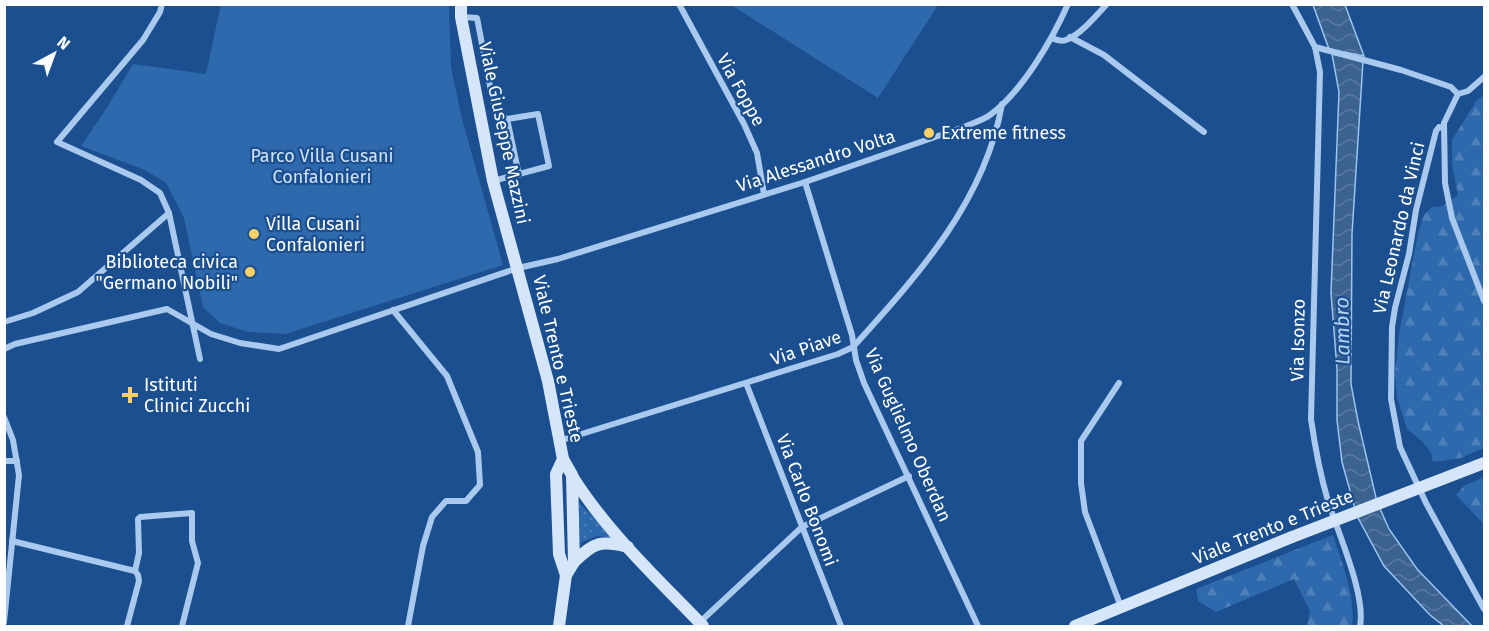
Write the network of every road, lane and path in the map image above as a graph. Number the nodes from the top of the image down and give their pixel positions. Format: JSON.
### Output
{"nodes":[{"id":1,"x":162,"y":4,"type":"edge"},
{"id":2,"x":678,"y":4,"type":"edge"},
{"id":3,"x":1068,"y":4,"type":"edge"},
{"id":4,"x":1107,"y":4,"type":"edge"},
{"id":5,"x":1292,"y":4,"type":"edge"},
{"id":6,"x":461,"y":11,"type":"edge"},
{"id":7,"x":1070,"y":37,"type":"junction"},
{"id":8,"x":1052,"y":38,"type":"junction"},
{"id":9,"x":1315,"y":47,"type":"junction"},
{"id":10,"x":1485,"y":77,"type":"edge"},
{"id":11,"x":1458,"y":94,"type":"junction"},
{"id":12,"x":1002,"y":104,"type":"junction"},
{"id":13,"x":507,"y":120,"type":"junction"},
{"id":14,"x":1444,"y":128,"type":"junction"},
{"id":15,"x":1204,"y":132,"type":"dead end"},
{"id":16,"x":519,"y":175,"type":"junction"},
{"id":17,"x":493,"y":181,"type":"junction"},
{"id":18,"x":806,"y":182,"type":"junction"},
{"id":19,"x":764,"y":194,"type":"junction"},
{"id":20,"x":169,"y":213,"type":"junction"},
{"id":21,"x":518,"y":268,"type":"junction"},
{"id":22,"x":1485,"y":301,"type":"edge"},
{"id":23,"x":393,"y":310,"type":"junction"},
{"id":24,"x":4,"y":322,"type":"edge"},
{"id":25,"x":192,"y":323,"type":"junction"},
{"id":26,"x":853,"y":347,"type":"junction"},
{"id":27,"x":4,"y":349,"type":"edge"},
{"id":28,"x":200,"y":359,"type":"dead end"},
{"id":29,"x":746,"y":383,"type":"junction"},
{"id":30,"x":1119,"y":383,"type":"dead end"},
{"id":31,"x":4,"y":417,"type":"edge"},
{"id":32,"x":559,"y":441,"type":"junction"},
{"id":33,"x":563,"y":459,"type":"junction"},
{"id":34,"x":4,"y":461,"type":"edge"},
{"id":35,"x":17,"y":461,"type":"junction"},
{"id":36,"x":1485,"y":463,"type":"edge"},
{"id":37,"x":572,"y":475,"type":"junction"},
{"id":38,"x":909,"y":476,"type":"junction"},
{"id":39,"x":802,"y":527,"type":"junction"},
{"id":40,"x":12,"y":541,"type":"junction"},
{"id":41,"x":629,"y":548,"type":"junction"},
{"id":42,"x":574,"y":562,"type":"junction"},
{"id":43,"x":135,"y":571,"type":"junction"},
{"id":44,"x":566,"y":575,"type":"junction"},
{"id":45,"x":1121,"y":608,"type":"junction"},
{"id":46,"x":1485,"y":609,"type":"edge"},
{"id":47,"x":4,"y":622,"type":"edge"},
{"id":48,"x":701,"y":625,"type":"edge"},
{"id":49,"x":127,"y":627,"type":"edge"},
{"id":50,"x":182,"y":627,"type":"edge"},
{"id":51,"x":408,"y":627,"type":"edge"},
{"id":52,"x":559,"y":627,"type":"edge"},
{"id":53,"x":841,"y":627,"type":"edge"},
{"id":54,"x":978,"y":627,"type":"edge"},
{"id":55,"x":1075,"y":627,"type":"edge"},
{"id":56,"x":1359,"y":627,"type":"edge"}],
"edges":[{"from":1,"to":20,"type":"street"},
{"from":2,"to":19,"type":"street","name":"Via Foppe"},
{"from":3,"to":8,"type":"street","name":"Via Alessandro Volta"},
{"from":4,"to":7,"type":"street"},
{"from":5,"to":9,"type":"street"},
{"from":6,"to":13,"type":"street"},
{"from":6,"to":17,"type":"main road","name":"Viale Giuseppe Mazzini"},
{"from":7,"to":8,"type":"street"},
{"from":7,"to":15,"type":"street"},
{"from":8,"to":12,"type":"street","name":"Via Alessandro Volta"},
{"from":9,"to":11,"type":"street"},
{"from":9,"to":56,"type":"street","name":"Via Isonzo"},
{"from":10,"to":11,"type":"street"},
{"from":11,"to":14,"type":"street"},
{"from":12,"to":18,"type":"street","name":"Via Alessandro Volta"},
{"from":12,"to":26,"type":"street","name":"Via Piave"},
{"from":13,"to":16,"type":"street"},
{"from":13,"to":16,"type":"street"},
{"from":14,"to":22,"type":"street"},
{"from":14,"to":46,"type":"street","name":"Via Leonardo da Vinci"},
{"from":16,"to":17,"type":"street"},
{"from":17,"to":21,"type":"main road","name":"Viale Giuseppe Mazzini"},
{"from":18,"to":19,"type":"street","name":"Via Alessandro Volta"},
{"from":18,"to":26,"type":"street","name":"Via Guglielmo Oberdan"},
{"from":19,"to":21,"type":"street","name":"Via Alessandro Volta"},
{"from":20,"to":24,"type":"street"},
{"from":20,"to":25,"type":"street"},
{"from":21,"to":23,"type":"street","name":"Via Alessandro Volta"},
{"from":21,"to":32,"type":"main road","name":"Viale Trento e Trieste"},
{"from":23,"to":25,"type":"street","name":"Via Alessandro Volta"},
{"from":23,"to":51,"type":"street"},
{"from":25,"to":27,"type":"street","name":"Via Alessandro Volta"},
{"from":25,"to":28,"type":"street"},
{"from":26,"to":29,"type":"street","name":"Via Piave"},
{"from":26,"to":38,"type":"street","name":"Via Guglielmo Oberdan"},
{"from":29,"to":32,"type":"street","name":"Via Piave"},
{"from":29,"to":39,"type":"street","name":"Via Carlo Bonomi"},
{"from":30,"to":45,"type":"street"},
{"from":31,"to":35,"type":"street"},
{"from":32,"to":33,"type":"main road","name":"Viale Trento e Trieste"},
{"from":33,"to":37,"type":"main road","name":"Viale Trento e Trieste"},
{"from":33,"to":44,"type":"main road","name":"Viale Trento e Trieste"},
{"from":34,"to":35,"type":"street"},
{"from":35,"to":40,"type":"street"},
{"from":36,"to":45,"type":"main road","name":"Viale Trento e Trieste","bridge":true},
{"from":37,"to":41,"type":"main road","name":"Viale Trento e Trieste"},
{"from":37,"to":42,"type":"main road","name":"Viale Trento e Trieste"},
{"from":38,"to":39,"type":"street"},
{"from":38,"to":54,"type":"street","name":"Via Guglielmo Oberdan"},
{"from":39,"to":48,"type":"street"},
{"from":39,"to":53,"type":"street","name":"Via Carlo Bonomi"},
{"from":40,"to":43,"type":"street"},
{"from":40,"to":47,"type":"street"},
{"from":41,"to":42,"type":"main road"},
{"from":41,"to":48,"type":"main road","name":"Viale Trento e Trieste"},
{"from":42,"to":44,"type":"main road"},
{"from":43,"to":49,"type":"street"},
{"from":43,"to":50,"type":"street"},
{"from":44,"to":52,"type":"main road"},
{"from":45,"to":55,"type":"main road","name":"Viale Trento e Trieste"}]}
